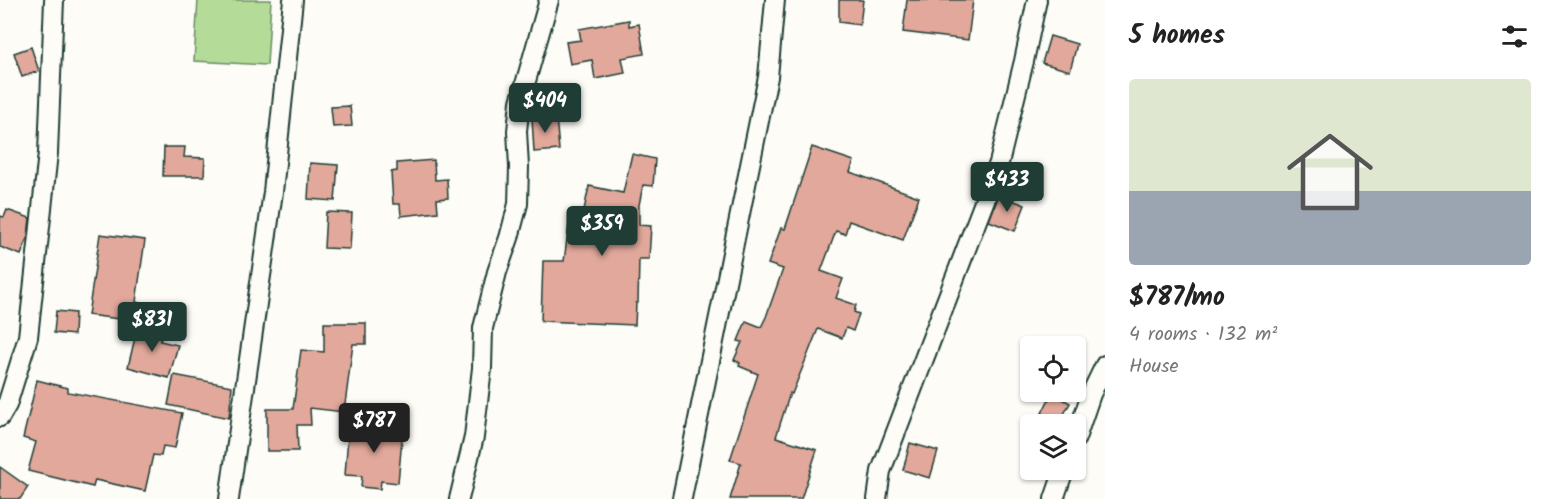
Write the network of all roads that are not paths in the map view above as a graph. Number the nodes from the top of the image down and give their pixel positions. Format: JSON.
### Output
{"nodes":[{"id":1,"x":54,"y":0,"type":"edge"},
{"id":2,"x":293,"y":0,"type":"edge"},
{"id":3,"x":549,"y":0,"type":"edge"},
{"id":4,"x":774,"y":0,"type":"edge"},
{"id":5,"x":1037,"y":0,"type":"edge"},
{"id":6,"x":1105,"y":365,"type":"edge"},
{"id":7,"x":1084,"y":414,"type":"edge"},
{"id":8,"x":0,"y":417,"type":"edge"},
{"id":9,"x":1061,"y":480,"type":"edge"},
{"id":10,"x":682,"y":498,"type":"edge"},
{"id":11,"x":229,"y":499,"type":"edge"},
{"id":12,"x":459,"y":499,"type":"edge"},
{"id":13,"x":877,"y":499,"type":"edge"},
{"id":14,"x":1054,"y":499,"type":"edge"}],
"edges":[{"from":1,"to":8,"type":"street"},
{"from":2,"to":11,"type":"street"},
{"from":3,"to":12,"type":"street"},
{"from":4,"to":10,"type":"street"},
{"from":5,"to":13,"type":"street"},
{"from":6,"to":7,"type":"street"},
{"from":9,"to":14,"type":"street"}]}
